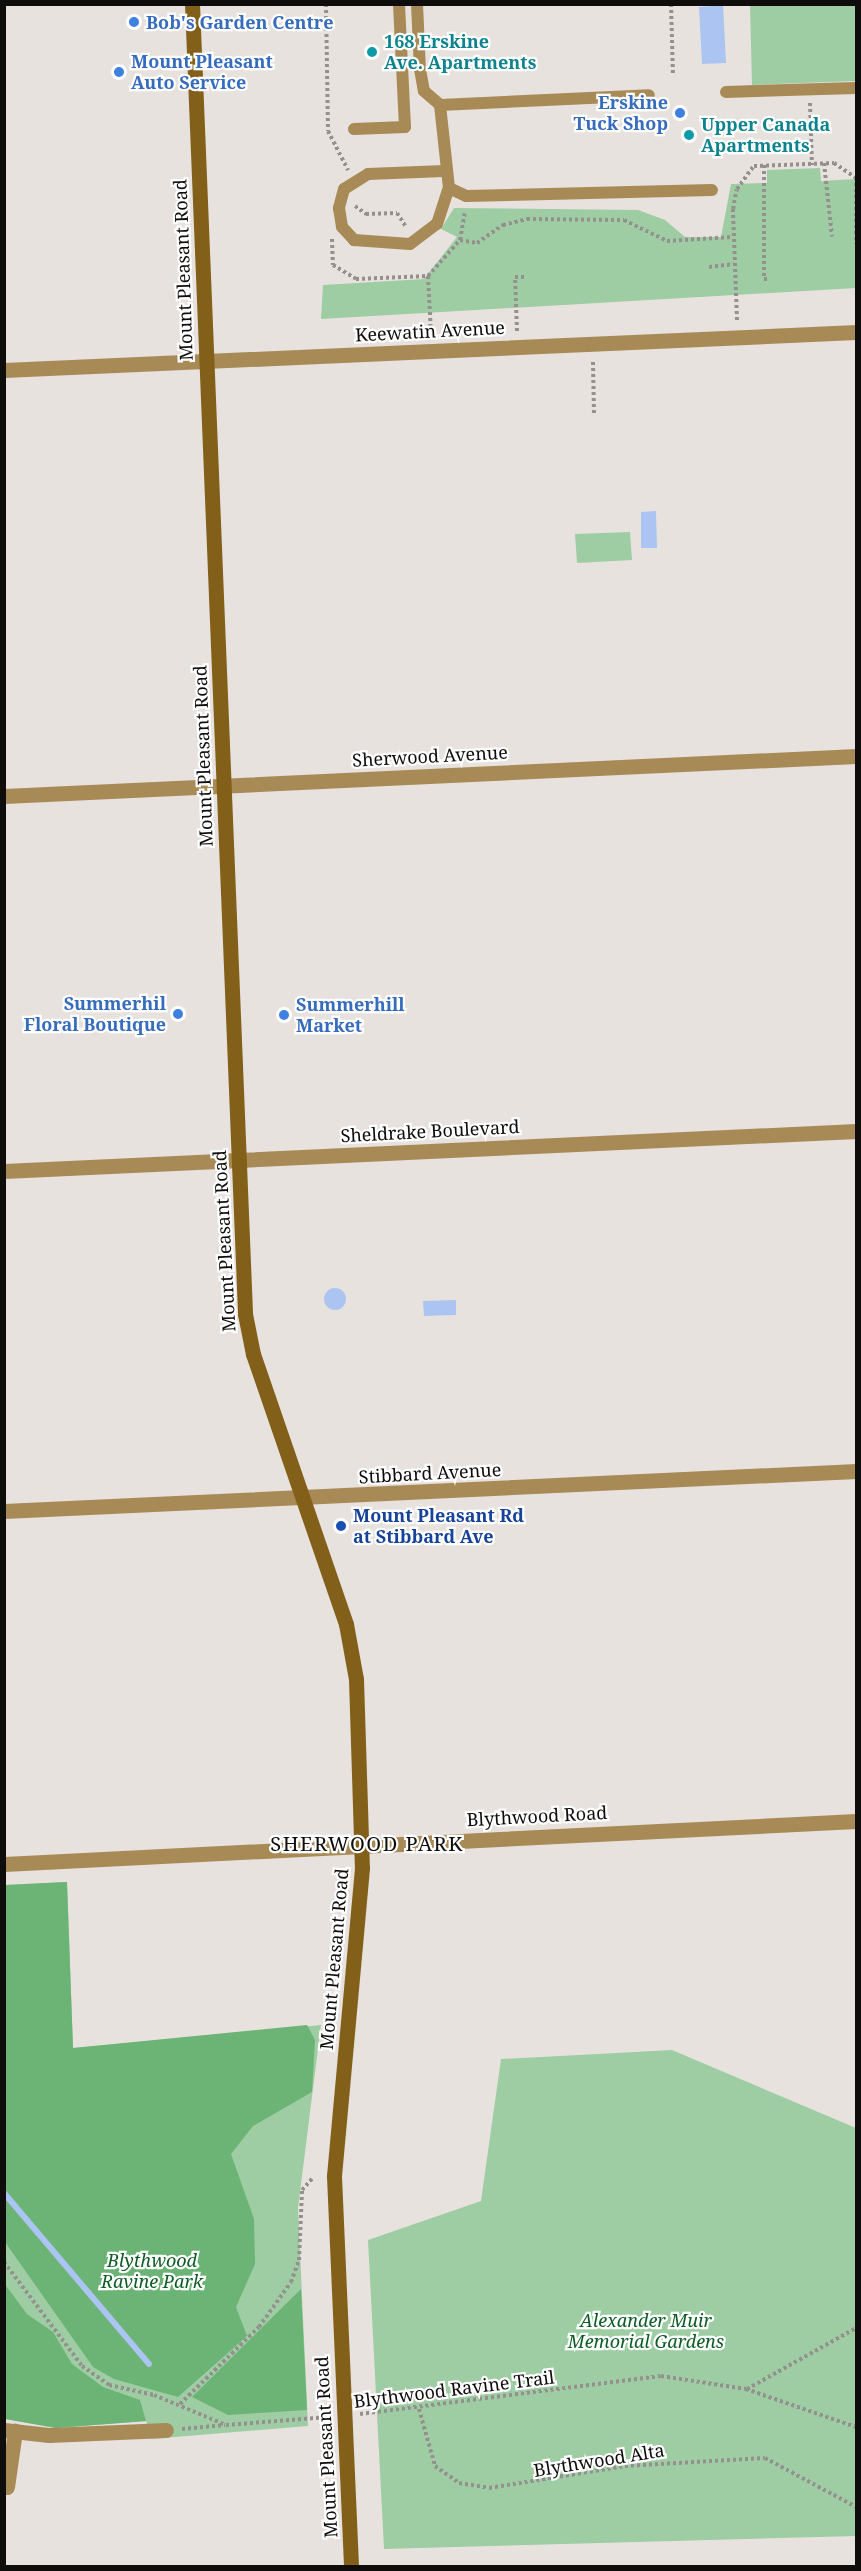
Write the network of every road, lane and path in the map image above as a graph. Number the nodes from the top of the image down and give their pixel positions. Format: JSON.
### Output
{"nodes":[{"id":1,"x":192,"y":4,"type":"edge"},
{"id":2,"x":326,"y":4,"type":"edge"},
{"id":3,"x":399,"y":4,"type":"edge"},
{"id":4,"x":417,"y":4,"type":"edge"},
{"id":5,"x":670,"y":4,"type":"edge"},
{"id":6,"x":673,"y":74,"type":"dead end"},
{"id":7,"x":856,"y":88,"type":"edge"},
{"id":8,"x":726,"y":92,"type":"dead end"},
{"id":9,"x":649,"y":95,"type":"dead end"},
{"id":10,"x":810,"y":100,"type":"dead end"},
{"id":11,"x":440,"y":105,"type":"junction"},
{"id":12,"x":354,"y":129,"type":"dead end"},
{"id":13,"x":824,"y":164,"type":"junction"},
{"id":14,"x":764,"y":165,"type":"junction"},
{"id":15,"x":812,"y":165,"type":"junction"},
{"id":16,"x":444,"y":171,"type":"junction"},
{"id":17,"x":856,"y":177,"type":"edge"},
{"id":18,"x":355,"y":183,"type":"junction"},
{"id":19,"x":449,"y":188,"type":"junction"},
{"id":20,"x":712,"y":190,"type":"dead end"},
{"id":21,"x":342,"y":197,"type":"junction"},
{"id":22,"x":732,"y":237,"type":"junction"},
{"id":23,"x":832,"y":237,"type":"dead end"},
{"id":24,"x":460,"y":240,"type":"dead end"},
{"id":25,"x":414,"y":241,"type":"junction"},
{"id":26,"x":856,"y":244,"type":"edge"},
{"id":27,"x":734,"y":264,"type":"junction"},
{"id":28,"x":709,"y":267,"type":"dead end"},
{"id":29,"x":428,"y":276,"type":"dead end"},
{"id":30,"x":526,"y":277,"type":"dead end"},
{"id":31,"x":769,"y":279,"type":"dead end"},
{"id":32,"x":737,"y":320,"type":"dead end"},
{"id":33,"x":517,"y":331,"type":"dead end"},
{"id":34,"x":856,"y":332,"type":"edge"},
{"id":35,"x":431,"y":334,"type":"dead end"},
{"id":36,"x":206,"y":360,"type":"junction"},
{"id":37,"x":593,"y":362,"type":"dead end"},
{"id":38,"x":4,"y":370,"type":"edge"},
{"id":39,"x":594,"y":416,"type":"dead end"},
{"id":40,"x":856,"y":756,"type":"edge"},
{"id":41,"x":224,"y":785,"type":"junction"},
{"id":42,"x":4,"y":795,"type":"edge"},
{"id":43,"x":856,"y":1131,"type":"edge"},
{"id":44,"x":239,"y":1160,"type":"junction"},
{"id":45,"x":4,"y":1171,"type":"edge"},
{"id":46,"x":856,"y":1471,"type":"edge"},
{"id":47,"x":302,"y":1499,"type":"junction"},
{"id":48,"x":4,"y":1511,"type":"edge"},
{"id":49,"x":856,"y":1821,"type":"edge"},
{"id":50,"x":362,"y":1843,"type":"junction"},
{"id":51,"x":4,"y":1864,"type":"edge"},
{"id":52,"x":312,"y":2179,"type":"dead end"},
{"id":53,"x":4,"y":2262,"type":"edge"},
{"id":54,"x":856,"y":2328,"type":"edge"},
{"id":55,"x":746,"y":2389,"type":"junction"},
{"id":56,"x":180,"y":2404,"type":"junction"},
{"id":57,"x":419,"y":2409,"type":"junction"},
{"id":58,"x":349,"y":2415,"type":"dead end"},
{"id":59,"x":338,"y":2416,"type":"dead end"},
{"id":60,"x":226,"y":2425,"type":"junction"},
{"id":61,"x":856,"y":2427,"type":"edge"},
{"id":62,"x":10,"y":2430,"type":"edge"},
{"id":63,"x":166,"y":2430,"type":"joint"},
{"id":64,"x":7,"y":2487,"type":"dead end"},
{"id":65,"x":856,"y":2507,"type":"edge"},
{"id":66,"x":351,"y":2566,"type":"edge"}],
"edges":[{"from":1,"to":36,"type":"main road","name":"Mount Pleasant Road"},
{"from":2,"to":18,"type":"path"},
{"from":3,"to":12,"type":"lane"},
{"from":4,"to":11,"type":"lane"},
{"from":5,"to":6,"type":"path"},
{"from":7,"to":8,"type":"lane"},
{"from":9,"to":11,"type":"lane"},
{"from":10,"to":15,"type":"path"},
{"from":11,"to":16,"type":"lane"},
{"from":13,"to":15,"type":"path"},
{"from":13,"to":17,"type":"path"},
{"from":13,"to":23,"type":"path"},
{"from":14,"to":15,"type":"path"},
{"from":14,"to":22,"type":"path"},
{"from":14,"to":31,"type":"path"},
{"from":16,"to":18,"type":"lane"},
{"from":16,"to":19,"type":"lane"},
{"from":17,"to":26,"type":"path"},
{"from":18,"to":21,"type":"lane"},
{"from":19,"to":20,"type":"lane"},
{"from":19,"to":25,"type":"lane"},
{"from":21,"to":25,"type":"path"},
{"from":21,"to":25,"type":"lane"},
{"from":22,"to":24,"type":"path"},
{"from":22,"to":27,"type":"path"},
{"from":27,"to":28,"type":"path"},
{"from":27,"to":32,"type":"path"},
{"from":29,"to":35,"type":"path"},
{"from":30,"to":33,"type":"path"},
{"from":34,"to":36,"type":"street","name":"Keewatin Avenue"},
{"from":36,"to":38,"type":"street","name":"Keewatin Avenue"},
{"from":36,"to":41,"type":"main road","name":"Mount Pleasant Road"},
{"from":37,"to":39,"type":"path"},
{"from":40,"to":41,"type":"street","name":"Sherwood Avenue"},
{"from":41,"to":42,"type":"street","name":"Sherwood Avenue"},
{"from":41,"to":44,"type":"main road","name":"Mount Pleasant Road"},
{"from":43,"to":44,"type":"street","name":"Sheldrake Boulevard"},
{"from":44,"to":45,"type":"street","name":"Sheldrake Boulevard"},
{"from":44,"to":47,"type":"main road","name":"Mount Pleasant Road"},
{"from":46,"to":47,"type":"street","name":"Stibbard Avenue"},
{"from":47,"to":48,"type":"street","name":"Stibbard Avenue"},
{"from":47,"to":50,"type":"main road","name":"Mount Pleasant Road"},
{"from":49,"to":50,"type":"street","name":"Blythwood Road"},
{"from":50,"to":51,"type":"street","name":"Blythwood Road"},
{"from":50,"to":66,"type":"main road","name":"Mount Pleasant Road","bridge":true},
{"from":52,"to":56,"type":"path"},
{"from":53,"to":56,"type":"path","name":"Blythwood Ravine Trail"},
{"from":54,"to":55,"type":"path"},
{"from":55,"to":57,"type":"path","name":"Blythwood Ravine Trail"},
{"from":55,"to":61,"type":"path","name":"Blythwood Ravine Trail"},
{"from":56,"to":60,"type":"path","name":"Blythwood Ravine Trail"},
{"from":57,"to":58,"type":"path","name":"Blythwood Ravine Trail"},
{"from":57,"to":65,"type":"path","name":"Blythwood Alta"},
{"from":59,"to":60,"type":"path","name":"Blythwood Ravine Trail"},
{"from":60,"to":63,"type":"path"},
{"from":62,"to":63,"type":"street"},
{"from":62,"to":64,"type":"street"}]}
